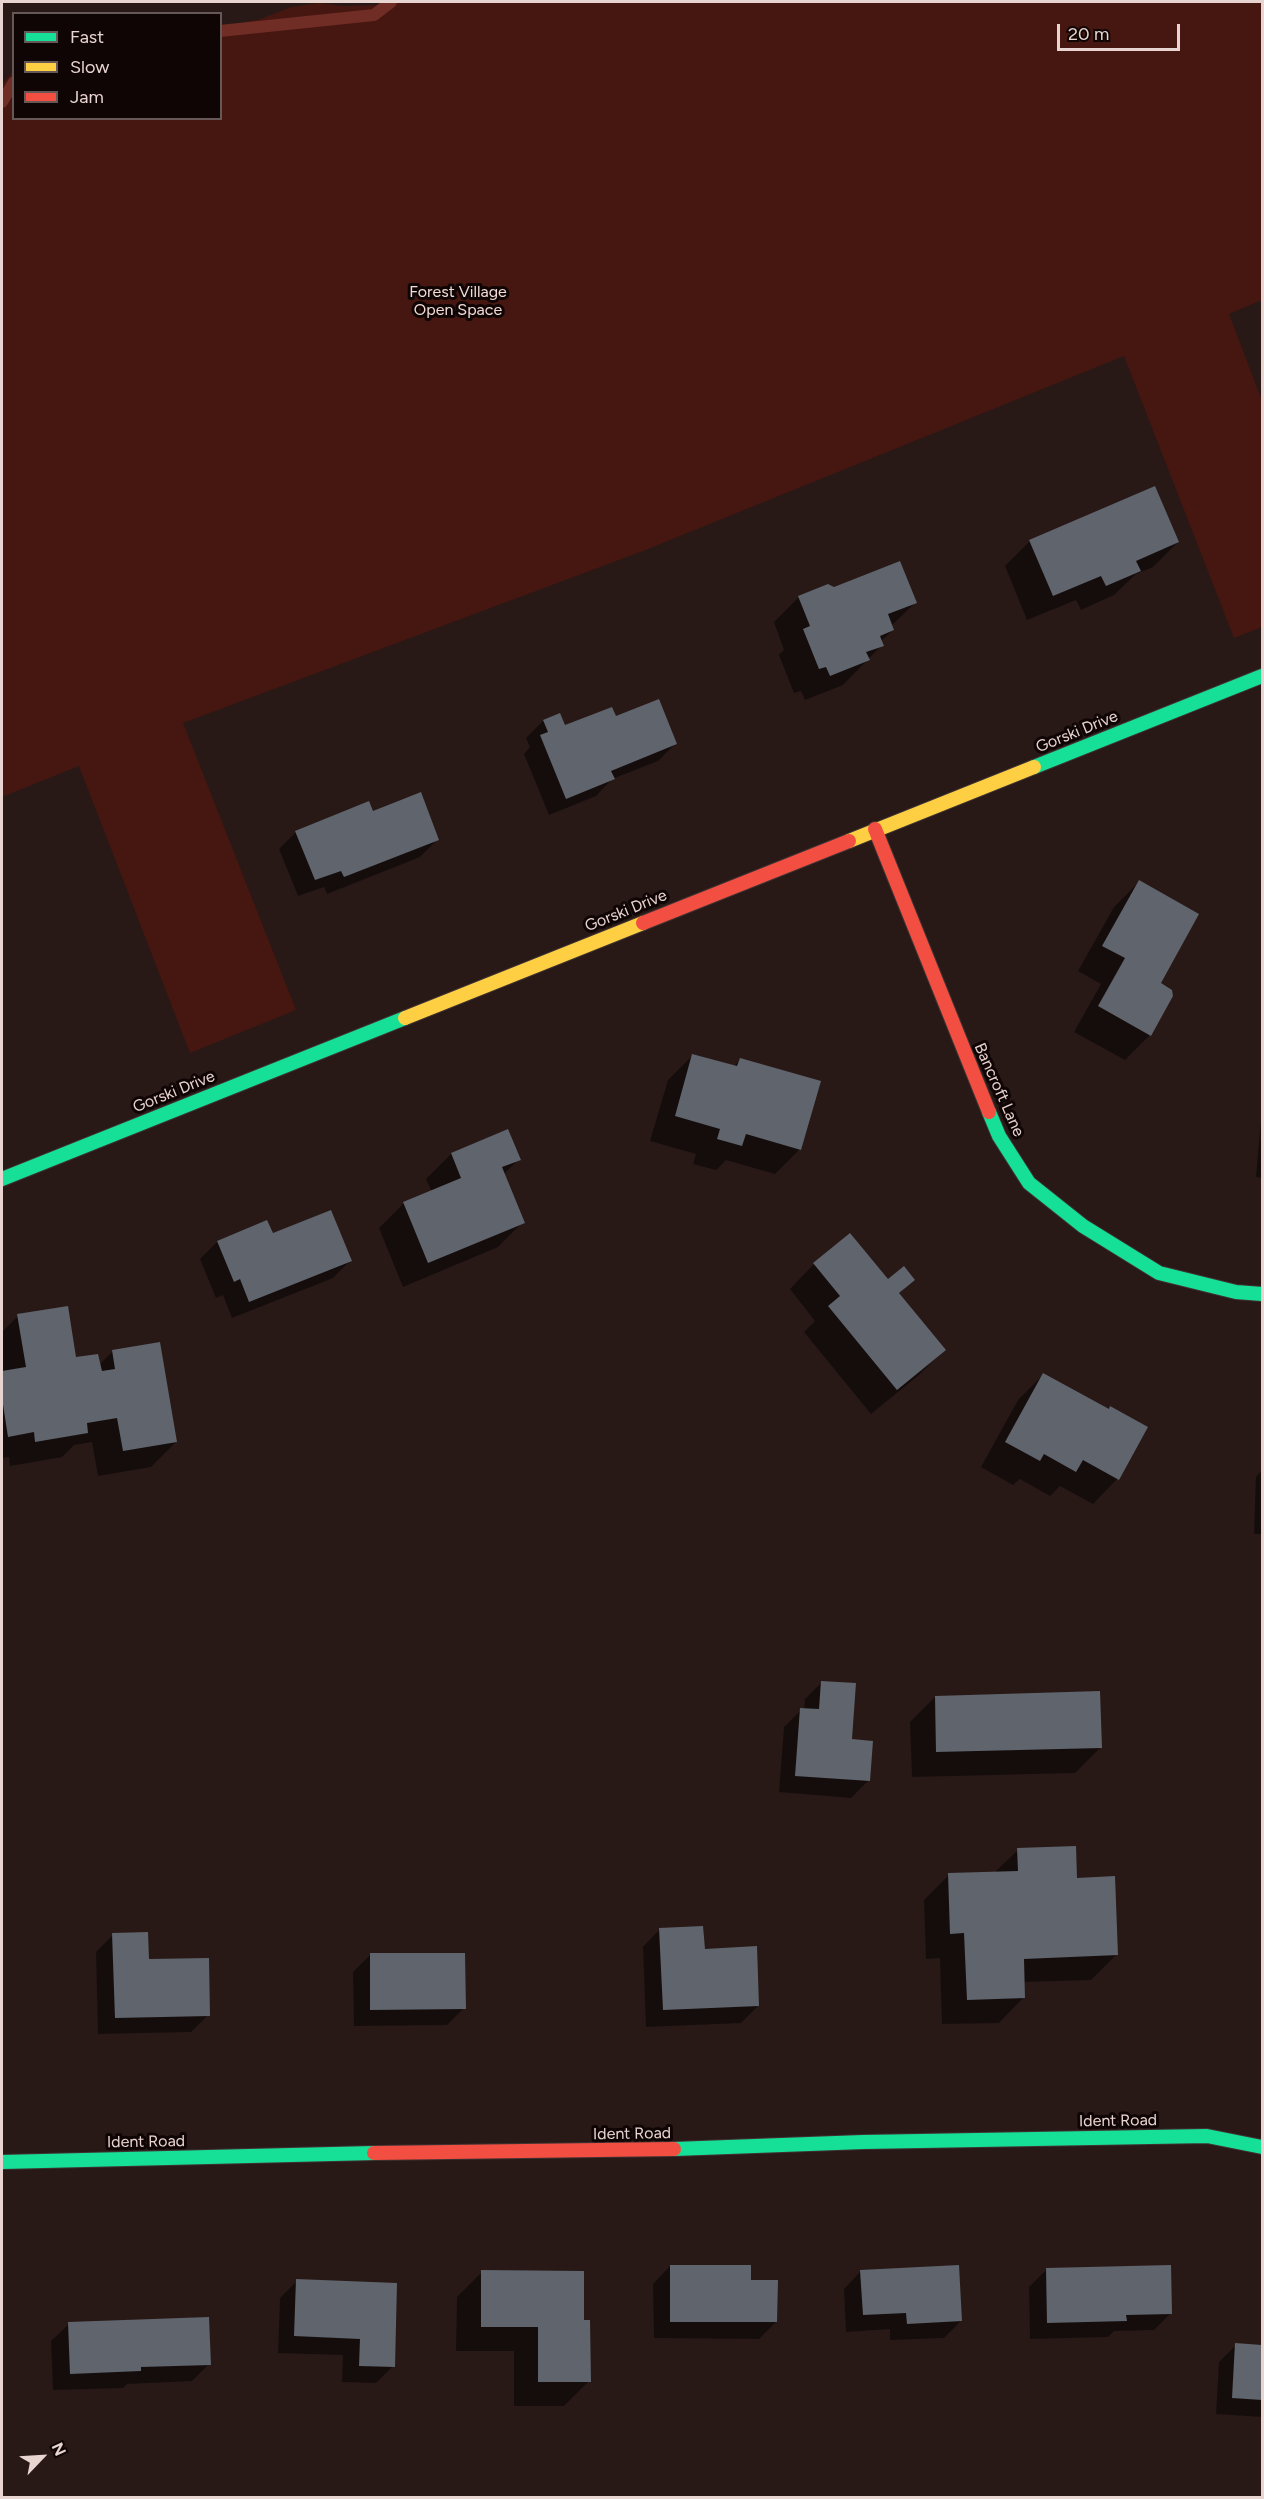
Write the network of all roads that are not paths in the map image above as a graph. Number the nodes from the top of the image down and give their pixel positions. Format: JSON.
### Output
{"nodes":[{"id":1,"x":1263,"y":676,"type":"edge"},
{"id":2,"x":876,"y":829,"type":"junction"},
{"id":3,"x":2,"y":1179,"type":"edge"},
{"id":4,"x":1263,"y":1294,"type":"edge"},
{"id":5,"x":1263,"y":2146,"type":"edge"},
{"id":6,"x":2,"y":2162,"type":"edge"}],
"edges":[{"from":1,"to":2,"type":"street","name":"Gorski Drive"},
{"from":2,"to":3,"type":"street","name":"Gorski Drive"},
{"from":2,"to":4,"type":"street","name":"Bancroft Lane"},
{"from":5,"to":6,"type":"street","name":"Ident Road"}]}
